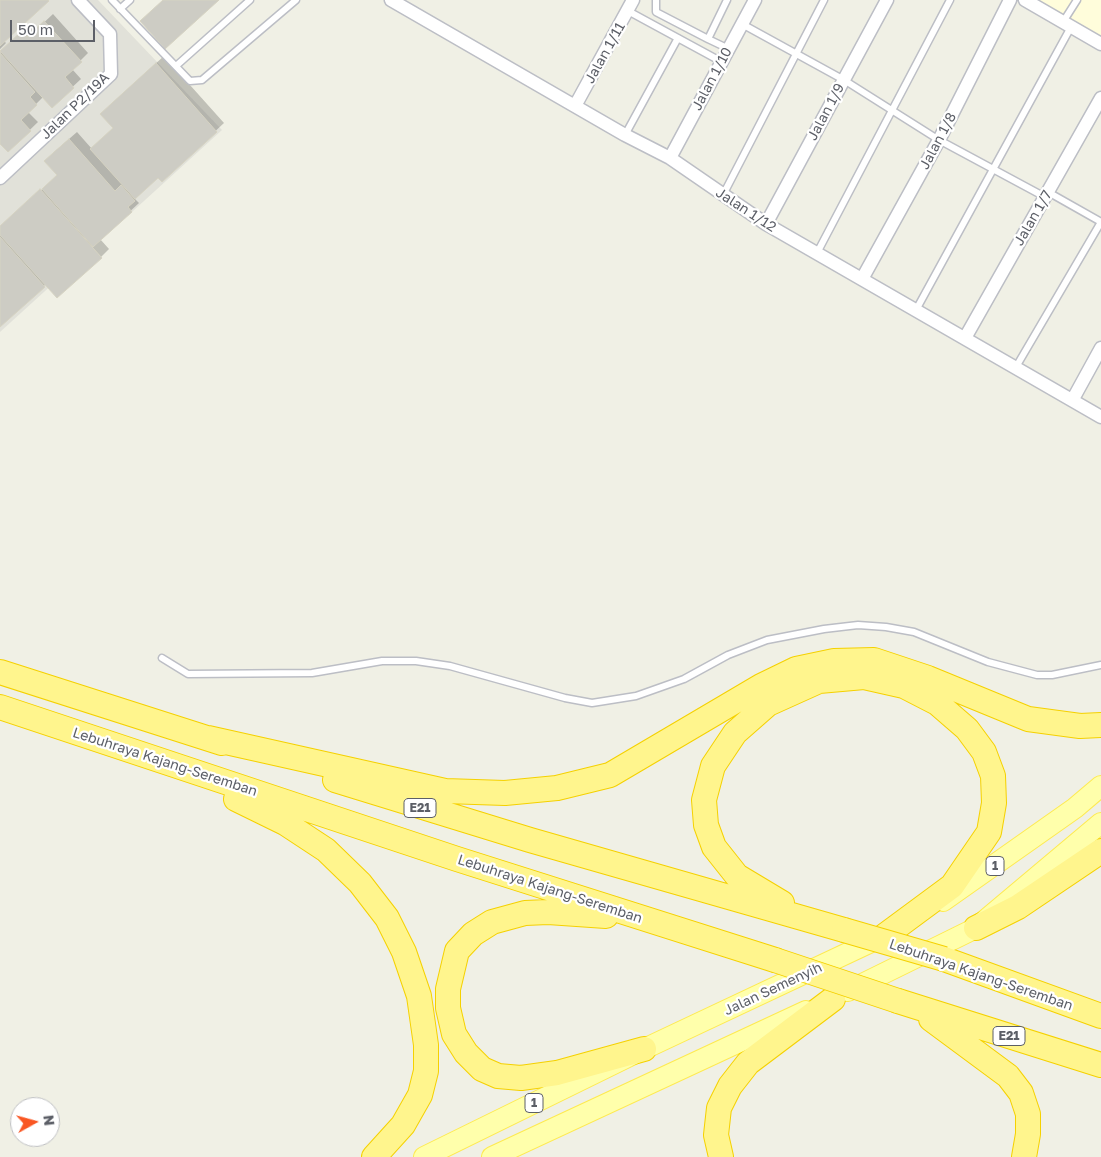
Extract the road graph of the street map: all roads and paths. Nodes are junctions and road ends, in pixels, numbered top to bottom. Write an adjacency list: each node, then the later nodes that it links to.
1 (78, 0): 35 (street, Jalan P2/19A)
2 (112, 0): 17 (lane)
3 (130, 0): 17 (lane)
4 (250, 0): 26 (lane)
5 (296, 0): 26 (lane)
6 (656, 0): 21 (lane)
7 (727, 0): 21 (lane)
8 (755, 0): 18 (street, Jalan 1/10)
9 (824, 0): 24 (lane)
10 (887, 0): 27 (street, Jalan 1/9)
11 (950, 0): 30 (lane)
12 (1010, 0): 32 (street, Jalan 1/8)
13 (1025, 0): 19 (street)
14 (1077, 0): 19 (lane)
15 (391, 1): 29 (street, Jalan 1/12)
16 (631, 5): 20 (lane); 29 (street, Jalan 1/11)
17 (120, 9): 26 (lane)
18 (742, 24): 23 (street, Jalan 1/10); 24 (lane)
19 (1067, 24): 22 (street); 34 (lane)
20 (678, 38): 25 (lane); 31 (lane)
21 (708, 38): 23 (lane)
22 (1101, 44)
23 (729, 49): 25 (street, Jalan 1/10)
24 (796, 53): 27 (lane); 37 (lane)
25 (722, 62): 33 (street, Jalan 1/10)
26 (176, 66)
27 (844, 80): 30 (lane); 39 (street, Jalan 1/9)
28 (1101, 98): 36 (street, Jalan 1/7)
29 (575, 106): 31 (street, Jalan 1/12)
30 (892, 110): 32 (lane); 40 (lane)
31 (625, 136): 33 (street, Jalan 1/12)
32 (939, 140): 34 (lane); 41 (street, Jalan 1/8)
33 (670, 158): 37 (street, Jalan 1/12)
34 (993, 170): 36 (lane); 42 (lane)
35 (0, 178)
36 (1046, 194): 38 (lane); 43 (street, Jalan 1/7)
37 (723, 195): 39 (street, Jalan 1/12)
38 (1101, 222): 45 (lane)
39 (766, 224): 40 (street, Jalan 1/12)
40 (816, 253): 41 (street, Jalan 1/12)
41 (862, 279): 42 (street, Jalan 1/12)
42 (916, 310): 43 (street, Jalan 1/12)
43 (965, 338): 45 (street, Jalan 1/12)
44 (1101, 348): 46 (street)
45 (1016, 368): 46 (street, Jalan 1/12)
46 (1073, 399): 47 (street, Jalan 1/12)
47 (1101, 417)
48 (162, 658): 49 (lane)
49 (1101, 665)
50 (0, 672): 53 (highway, Lebuhraya Kajang-Seremban / E21)
51 (0, 707): 54 (highway, Lebuhraya Kajang-Seremban / E21)
52 (1101, 725): 53 (highway)
53 (208, 738): 59 (highway, Lebuhraya Kajang-Seremban / E21)
54 (145, 756): 58 (highway, Lebuhraya Kajang-Seremban / E21); 69 (highway)
55 (1101, 786): 61 (main road, Jalan Semenyih / 1)
56 (1101, 823): 60 (main road, 1)
57 (1101, 851): 60 (highway)
58 (635, 917): 64 (highway, Lebuhraya Kajang-Seremban / E21, bridge); 67 (highway)
59 (819, 923): 61 (highway); 63 (highway, Lebuhraya Kajang-Seremban / E21, bridge)
60 (976, 928): 62 (main road, 1)
61 (882, 938): 67 (main road, Jalan Semenyih / 1)
62 (833, 999): 71 (main road, 1); 72 (highway)
63 (1053, 999): 65 (highway); 66 (highway, Lebuhraya Kajang-Seremban / E21)
64 (908, 1004): 68 (highway, Lebuhraya Kajang-Seremban / E21); 73 (highway)
65 (1101, 1006)
66 (1101, 1016)
67 (644, 1049): 70 (main road, Jalan Semenyih / 1)
68 (1101, 1065)
69 (374, 1157)
70 (424, 1157)
71 (492, 1157)
72 (720, 1157)
73 (1024, 1157)

